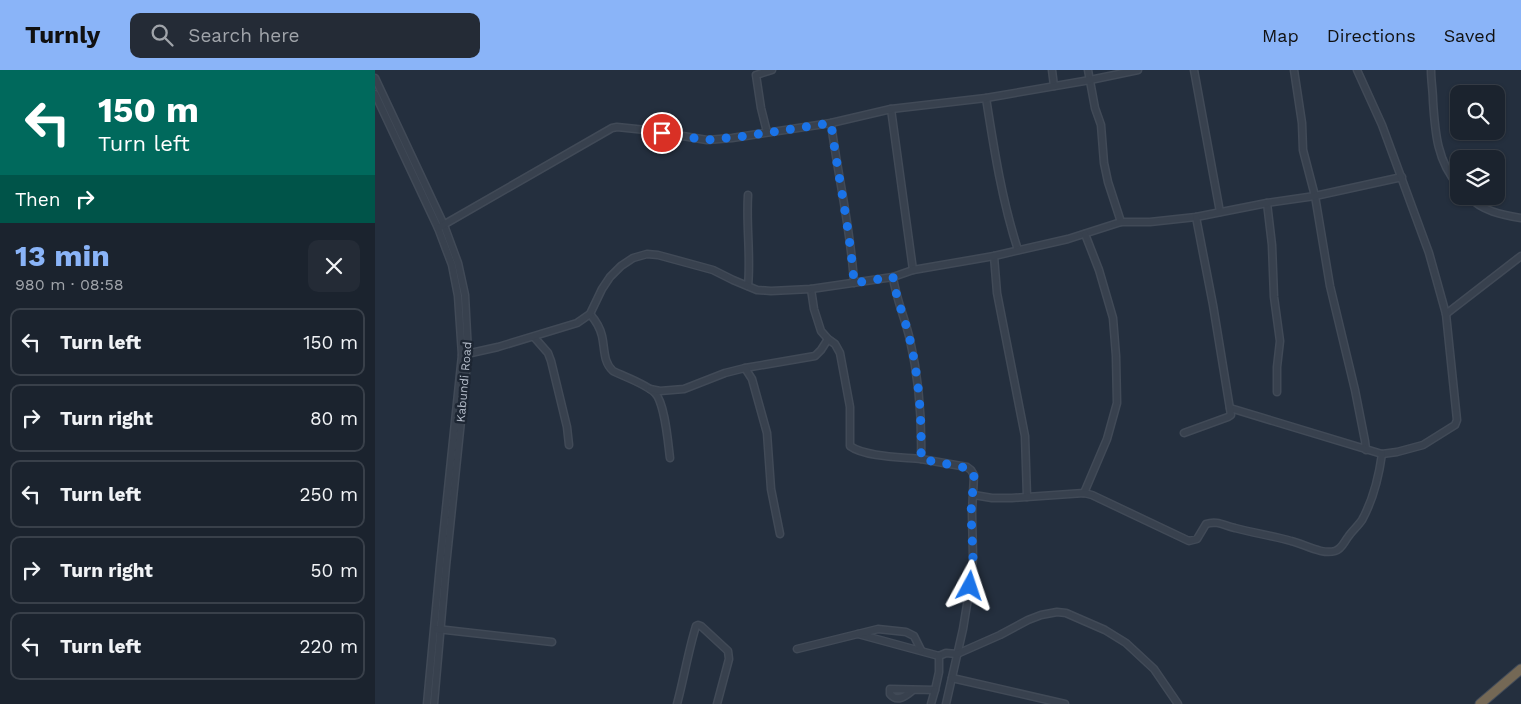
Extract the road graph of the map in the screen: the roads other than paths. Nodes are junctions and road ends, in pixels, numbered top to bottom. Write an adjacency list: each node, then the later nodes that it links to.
1 (772, 70): 9 (street)
2 (1052, 70): 12 (street)
3 (1088, 70): 11 (street)
4 (1138, 70): 11 (street)
5 (1194, 70): 24 (street)
6 (1294, 70): 21 (street)
7 (1357, 70): 19 (street)
8 (1431, 70): 18 (street)
9 (755, 73): 17 (street)
10 (375, 78): 28 (street, Kabundi Road)
11 (1090, 80): 12 (street); 27 (street)
12 (1054, 86): 14 (street)
13 (375, 94): 28 (street, Kabundi Road)
14 (986, 98): 15 (street); 30 (street)
15 (891, 109): 16 (street); 33 (street)
16 (831, 123): 17 (street); 35 (street)
17 (767, 132): 28 (street)
18 (1450, 175)
19 (1402, 177): 21 (street); 39 (street)
20 (748, 195): 36 (street)
21 (1315, 196): 22 (street); 49 (street)
22 (1267, 203): 24 (street); 45 (street)
23 (1478, 205): 26 (street)
24 (1220, 212): 25 (street)
25 (1196, 217): 27 (street); 46 (street)
26 (1521, 218)
27 (1121, 222): 29 (street)
28 (441, 226): 42 (street, Kabundi Road)
29 (1085, 234): 30 (street); 53 (street)
30 (1018, 250): 31 (street)
31 (994, 256): 33 (street); 55 (street)
32 (1521, 256): 39 (street)
33 (913, 270): 34 (street)
34 (893, 277): 35 (street); 52 (street)
35 (854, 283): 37 (street)
36 (748, 286): 37 (street); 38 (street)
37 (811, 289): 41 (street)
38 (591, 314): 40 (street); 44 (street)
39 (1446, 314): 50 (street)
40 (534, 337): 42 (street); 48 (street)
41 (827, 338): 43 (street); 52 (street)
42 (465, 354): 57 (street, Kabundi Road)
43 (745, 368): 44 (street); 56 (street)
44 (650, 389): 51 (street)
45 (1277, 392)
46 (1230, 408): 47 (street); 49 (street)
47 (1185, 433)
48 (569, 445)
49 (1366, 450): 50 (street)
50 (1382, 454): 53 (street)
51 (671, 458)
52 (921, 459): 54 (street)
53 (1084, 494): 55 (street)
54 (974, 495): 55 (street); 62 (street)
55 (1027, 497)
56 (780, 534)
57 (437, 629): 59 (street); 68 (street, Kabundi Road); 69 (street, Kabundi Road)
58 (858, 634): 60 (street); 61 (street); 61 (street)
59 (552, 642)
60 (797, 649)
61 (921, 650): 63 (street)
62 (957, 654): 63 (street); 65 (street); 75 (street)
63 (939, 656): 67 (street)
64 (1521, 669): 76 (highway)
65 (952, 678): 73 (street); 74 (street)
66 (913, 690): 67 (street)
67 (935, 690): 72 (street)
68 (427, 704)
69 (434, 704)
70 (677, 704): 71 (street)
71 (717, 704)
72 (931, 704)
73 (946, 704)
74 (1065, 704)
75 (1178, 704)
76 (1480, 704)

